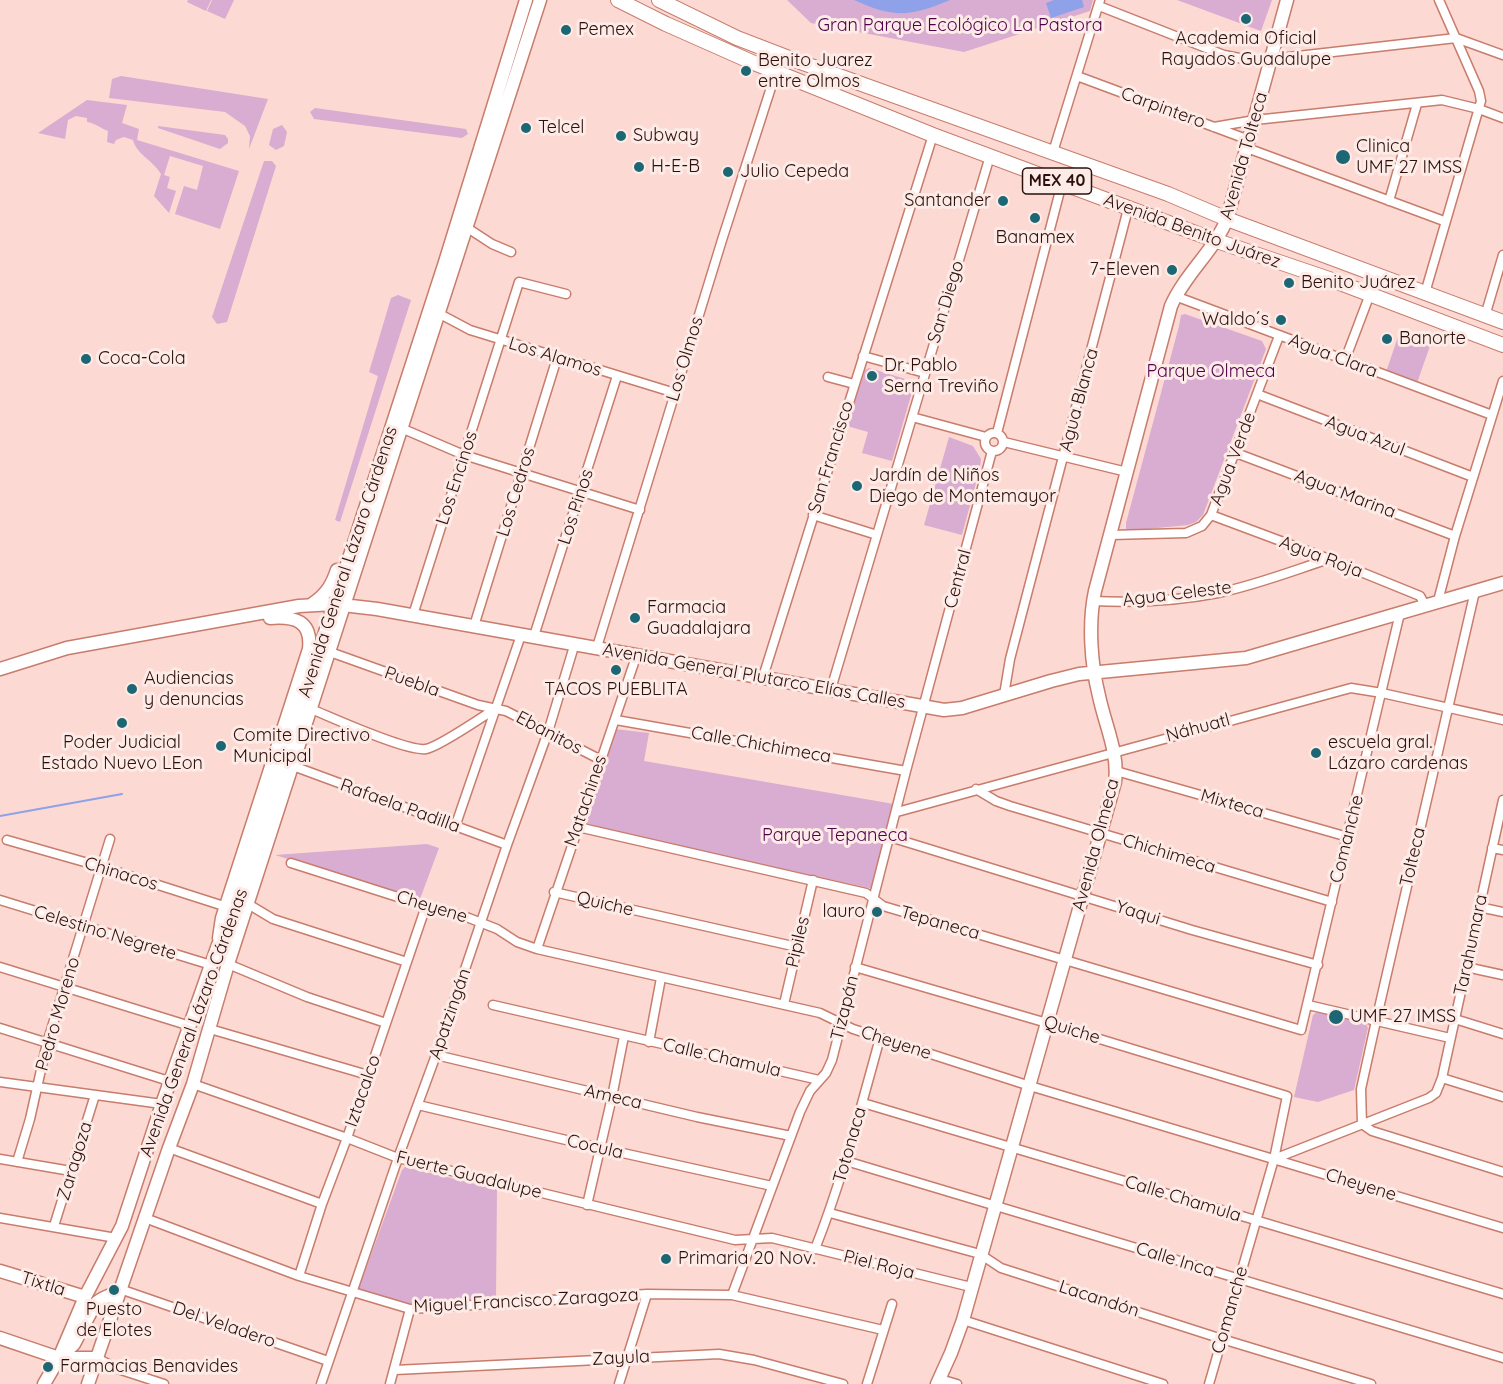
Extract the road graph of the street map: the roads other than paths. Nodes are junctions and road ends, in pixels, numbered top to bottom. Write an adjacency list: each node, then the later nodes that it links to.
1 (526, 0): 23 (street, Avenida General Lázaro Cárdenas)
2 (540, 0): 26 (street, Avenida General Lázaro Cárdenas)
3 (618, 0): 12 (main road, Avenida Benito Juárez / MEX 40)
4 (659, 0): 11 (main road, Avenida Benito Juárez / MEX 40)
5 (1287, 0): 10 (street, Avenida Tolteca)
6 (1439, 0): 8 (street)
7 (1099, 3): 10 (street); 13 (street)
8 (1456, 38): 9 (street); 10 (street); 15 (street)
9 (1503, 55)
10 (1272, 60): 17 (street, Avenida Tolteca)
11 (822, 70): 12 (main road); 21 (main road, Avenida Benito Juárez / MEX 40)
12 (776, 72): 19 (main road, Avenida Benito Juárez / MEX 40); 52 (street, Los Olmos)
13 (1077, 76): 18 (street, Carpintero); 21 (street)
14 (1417, 105): 15 (street); 17 (street); 25 (street)
15 (1479, 109): 16 (street); 29 (street)
16 (1503, 118)
17 (1256, 120): 18 (street); 20 (street, Avenida Tolteca)
18 (1214, 127): 20 (street, Carpintero)
19 (933, 135): 22 (main road, Avenida Benito Juárez / MEX 40); 44 (street, San Francisco)
20 (1248, 144): 25 (street, Carpintero); 28 (street, Avenida Tolteca)
21 (1053, 152): 28 (main road, Avenida Benito Juárez / MEX 40)
22 (990, 156): 24 (main road, Avenida Benito Juárez / MEX 40); 47 (street, San Diego)
23 (474, 170): 26 (street); 68 (street, Avenida General Lázaro Cárdenas)
24 (1062, 183): 27 (main road, Avenida Benito Juárez / MEX 40); 57 (street)
25 (1389, 201): 29 (street, Carpintero)
26 (473, 203): 30 (street, Avenida General Lázaro Cárdenas)
27 (1128, 208): 31 (main road, Avenida Benito Juárez / MEX 40); 63 (street, Agua Blanca)
28 (1227, 219): 31 (street, Avenida Tolteca); 34 (main road, Avenida Benito Juárez / MEX 40)
29 (1444, 221): 34 (street)
30 (466, 227): 32 (street); 38 (street, Avenida General Lázaro Cárdenas)
31 (1217, 241): 36 (main road, Avenida Benito Juárez / MEX 40); 37 (street, Avenida Olmeca)
32 (511, 252)
33 (1503, 255): 39 (street)
34 (1425, 293): 39 (main road, Avenida Benito Juárez / MEX 40)
35 (566, 294): 42 (street, Los Encinos)
36 (1370, 294): 43 (main road, Avenida Benito Juárez / MEX 40); 46 (street)
37 (1175, 296): 41 (street, Agua Clara); 65 (street, Avenida Olmeca)
38 (438, 313): 42 (street, Los Alamos); 56 (street, Avenida General Lázaro Cárdenas)
39 (1485, 316): 40 (main road, Avenida Benito Juárez / MEX 40)
40 (1503, 322)
41 (1280, 336): 46 (street, Agua Clara); 53 (street, Agua Verde)
42 (501, 340): 45 (street, Los Alamos); 62 (street, Los Encinos)
43 (1503, 345)
44 (863, 356): 47 (street); 51 (street, San Francisco)
45 (558, 358): 48 (street, Los Alamos); 64 (street, Los Cedros)
46 (1345, 360): 54 (street, Agua Clara)
47 (925, 373): 55 (street, San Diego)
48 (617, 376): 52 (street, Los Alamos); 67 (street, Los Pinos)
49 (828, 377): 51 (street)
50 (1503, 381): 54 (street)
51 (854, 384): 70 (street, San Francisco)
52 (675, 393): 69 (street, Los Olmos)
53 (1257, 394): 61 (street, Agua Verde); 66 (street, Agua Azul)
54 (1492, 415): 66 (street)
55 (912, 417): 58 (street); 73 (street, San Diego)
56 (401, 428): 62 (street); 81 (street, Avenida General Lázaro Cárdenas)
57 (997, 433): 58 (street); 59 (street)
58 (986, 437): 60 (street)
59 (1004, 442): 60 (street); 63 (street)
60 (992, 451): 100 (street, Central)
61 (1236, 453): 71 (street, Agua Verde); 74 (street, Agua Marina)
62 (464, 455): 64 (street); 84 (street, Los Encinos)
63 (1064, 458): 65 (street); 98 (street, Agua Blanca)
64 (522, 472): 67 (street); 86 (street, Los Cedros)
65 (1127, 472): 72 (street, Avenida Olmeca)
66 (1473, 477): 74 (street)
67 (581, 491): 69 (street); 88 (street, Los Pinos)
68 (370, 495): 80 (street); 81 (street, Avenida General Lázaro Cárdenas)
69 (640, 510): 90 (street, Los Olmos)
70 (813, 515): 73 (street); 95 (street, San Francisco)
71 (1211, 515): 72 (street, Agua Verde); 75 (street, Agua Roja)
72 (1110, 535): 78 (street, Avenida Olmeca)
73 (877, 536): 96 (street, San Diego)
74 (1455, 536): 79 (street)
75 (1329, 559): 78 (street, Agua Celeste); 82 (street, Agua Roja)
76 (1503, 583): 77 (street, Avenida General Plutarco Elías Calles)
77 (1475, 591): 79 (street, Avenida General Plutarco Elías Calles); 102 (street, Tolteca)
78 (1093, 601): 94 (street, Avenida Olmeca)
79 (1438, 601): 82 (street, Avenida General Plutarco Elías Calles)
80 (312, 604): 81 (street, Avenida General Plutarco Elías Calles); 85 (street, Avenida General Plutarco Elías Calles)
81 (340, 604): 84 (street, Avenida General Plutarco Elías Calles); 91 (street, Avenida General Lázaro Cárdenas); 99 (street, Avenida General Lázaro Cárdenas)
82 (1425, 605): 83 (street, Avenida General Plutarco Elías Calles)
83 (1400, 613): 94 (street, Avenida General Plutarco Elías Calles); 97 (street, Comanche)
84 (413, 615): 86 (street, Avenida General Plutarco Elías Calles)
85 (227, 621): 93 (street, Avenida General Plutarco Elías Calles); 103 (street)
86 (474, 626): 87 (street, Avenida General Plutarco Elías Calles)
87 (521, 635): 88 (street, Avenida General Plutarco Elías Calles); 101 (street)
88 (534, 636): 89 (street, Avenida General Plutarco Elías Calles)
89 (575, 643): 90 (street, Avenida General Plutarco Elías Calles); 106 (street, Apatzingán)
90 (597, 647): 92 (street, Avenida General Plutarco Elías Calles)
91 (330, 652): 99 (street, Avenida General Lázaro Cárdenas); 101 (street, Puebla)
92 (637, 654): 95 (street, Avenida General Plutarco Elías Calles); 104 (street, Matachines)
93 (0, 669)
94 (1095, 673): 98 (street, Avenida General Plutarco Elías Calles); 107 (street, Avenida Olmeca)
95 (763, 677): 96 (street, Avenida General Plutarco Elías Calles)
96 (831, 689): 100 (street, Avenida General Plutarco Elías Calles)
97 (1382, 693): 102 (street, Náhuatl); 107 (street, Náhuatl); 121 (street, Comanche)
98 (1004, 695): 100 (street, Avenida General Plutarco Elías Calles)
99 (307, 706): 101 (street); 103 (street); 109 (street, Avenida General Lázaro Cárdenas); 112 (street, Avenida General Lázaro Cárdenas)
100 (924, 707): 110 (street, Tizapán)
101 (496, 709): 106 (street, Ebanitos); 117 (street)
102 (1448, 709): 105 (street, Náhuatl); 161 (street, Tolteca)
103 (288, 714): 113 (street)
104 (616, 720): 108 (street, Matachines); 110 (street, Calle Chichimeca)
105 (1503, 720)
106 (548, 732): 108 (street, Ebanitos); 124 (street, Apatzingán)
107 (1114, 751): 111 (street, Avenida Olmeca); 114 (street, Náhuatl)
108 (601, 760): 118 (street, Matachines)
109 (293, 766): 117 (street, Rafaela Padilla); 135 (street, Avenida General Lázaro Cárdenas)
110 (906, 771): 116 (street, Tizapán)
111 (1116, 771): 119 (street, Avenida Olmeca); 121 (street, Mixteca)
112 (279, 775): 113 (street); 138 (street, Avenida General Lázaro Cárdenas)
113 (266, 783): 138 (street)
114 (976, 789): 116 (street, Náhuatl); 119 (street, Chichimeca)
115 (1503, 800): 125 (street, Tarahumara)
116 (897, 812): 120 (street, Tizapán)
117 (455, 826): 124 (street, Rafaela Padilla)
118 (578, 827): 129 (street, Tepaneca); 130 (street, Matachines)
119 (1100, 833): 131 (street, Avenida Olmeca); 134 (street, Chichimeca)
120 (890, 837): 131 (street, Yaqui); 132 (street, Tizapán)
121 (1348, 837): 134 (street, Comanche)
122 (110, 839): 128 (street, Pedro Moreno)
123 (7, 840): 128 (street, Chinacos)
124 (507, 845): 140 (street, Apatzingán)
125 (1492, 848): 126 (street); 137 (street, Tarahumara)
126 (1503, 850)
127 (291, 863): 136 (street, Cheyene)
128 (102, 867): 138 (street, Chinacos); 141 (street, Pedro Moreno)
129 (813, 880): 132 (street, Tepaneca); 142 (street, Pipiles)
130 (554, 892): 142 (street, Quiche); 143 (street, Matachines)
131 (1083, 896): 144 (street, Avenida Olmeca); 147 (street, Yaqui)
132 (874, 899): 144 (street, Tepaneca); 150 (street, Tizapán)
133 (0, 900): 141 (street, Celestino Negrete)
134 (1332, 902): 147 (street, Comanche)
135 (248, 904): 145 (street); 146 (street, Avenida General Lázaro Cárdenas)
136 (426, 906): 140 (street, Cheyene); 145 (street, Iztacalco)
137 (1479, 907): 139 (street); 151 (street, Tarahumara)
138 (230, 908): 148 (street, Avenida General Lázaro Cárdenas)
139 (1503, 912)
140 (481, 923): 143 (street, Cheyene); 176 (street, Apatzingán)
141 (84, 926): 148 (street, Celestino Negrete); 154 (street, Pedro Moreno)
142 (797, 947): 157 (street, Pipiles)
143 (537, 949): 153 (street, Cheyene)
144 (1066, 959): 163 (street, Avenida Olmeca); 168 (street, Tepaneca)
145 (407, 963): 162 (street, Iztacalco)
146 (228, 964): 156 (street, Avenida General Lázaro Cárdenas); 162 (street)
147 (1318, 965): 159 (street, Comanche)
148 (211, 966): 155 (street, Avenida General Lázaro Cárdenas)
149 (0, 967): 154 (street)
150 (855, 967): 163 (street, Quiche); 164 (street, Tizapán)
151 (1466, 967): 152 (street); 160 (street, Tarahumara)
152 (1503, 975)
153 (661, 978): 157 (street, Cheyene); 173 (street)
154 (66, 987): 165 (street); 174 (street, Pedro Moreno)
155 (202, 990): 156 (street); 165 (street, Avenida General Lázaro Cárdenas)
156 (220, 995): 167 (street, Avenida General Lázaro Cárdenas)
157 (784, 1004): 164 (street, Cheyene)
158 (493, 1005): 170 (street, Calle Chamula)
159 (1308, 1005): 161 (street); 168 (street, Comanche)
160 (1455, 1019): 169 (street); 172 (street, Tarahumara)
161 (1376, 1021): 172 (street); 193 (street, Tolteca)
162 (386, 1023): 178 (street, Iztacalco)
163 (1047, 1023): 184 (street, Avenida Olmeca); 188 (street, Quiche)
164 (842, 1024): 171 (street, Cheyene); 180 (street, Tizapán)
165 (190, 1026): 175 (street, Avenida General Lázaro Cárdenas)
166 (0, 1028): 174 (street)
167 (210, 1029): 177 (street, Avenida General Lázaro Cárdenas); 178 (street)
168 (1301, 1030)
169 (1503, 1034)
170 (624, 1036): 173 (street, Calle Chamula); 187 (street)
171 (880, 1038): 184 (street, Cheyene); 190 (street, Totonaca)
172 (1450, 1038): 179 (street, Tarahumara)
173 (649, 1042): 180 (street, Calle Chamula)
174 (47, 1043): 182 (street); 185 (street, Pedro Moreno)
175 (181, 1052): 177 (street); 182 (street, Avenida General Lázaro Cárdenas)
176 (436, 1055): 187 (street, Ameca); 192 (street, Apatzingán)
177 (202, 1057): 183 (street, Avenida General Lázaro Cárdenas)
178 (368, 1075): 195 (street, Iztacalco)
179 (1442, 1078): 189 (street); 193 (street, Tarahumara)
180 (819, 1080): 194 (street, Tizapán)
181 (0, 1082): 185 (street)
182 (169, 1082): 191 (street, Avenida General Lázaro Cárdenas)
183 (193, 1084): 195 (street, Fuerte Guadalupe); 197 (street, Avenida General Lázaro Cárdenas)
184 (1030, 1086): 196 (street, Avenida Olmeca); 201 (street, Cheyene)
185 (37, 1087): 186 (street); 203 (street, Pedro Moreno)
186 (95, 1095): 191 (street); 204 (street, Zaragoza)
187 (612, 1096): 194 (street, Ameca); 198 (street)
188 (1287, 1096): 201 (street, Comanche)
189 (1503, 1097)
190 (863, 1103): 196 (street, Calle Chamula); 202 (street, Totonaca)
191 (162, 1104): 216 (street, Avenida General Lázaro Cárdenas)
192 (418, 1105): 198 (street, Cocula); 199 (street, Apatzingán)
193 (1362, 1124): 201 (street, Tarahumara); 205 (street)
194 (791, 1136): 206 (street, Tizapán)
195 (347, 1138): 199 (street, Fuerte Guadalupe); 207 (street, Iztacalco)
196 (1011, 1146): 209 (street, Avenida Olmeca); 213 (street, Calle Chamula)
197 (169, 1148): 207 (street); 212 (street, Avenida General Lázaro Cárdenas)
198 (600, 1148): 206 (street, Cocula); 208 (street)
199 (398, 1158): 208 (street, Fuerte Guadalupe); 225 (street, Apatzingán)
200 (0, 1159): 203 (street)
201 (1274, 1159): 213 (street, Comanche); 215 (street, Cheyene)
202 (846, 1161): 209 (street, Calle Inca); 210 (street, Totonaca)
203 (17, 1162): 204 (street)
204 (72, 1171): 214 (street, Zaragoza)
205 (1503, 1172)
206 (772, 1186): 217 (street, Tizapán)
207 (322, 1204): 221 (street, Iztacalco)
208 (587, 1205): 217 (street, Fuerte Guadalupe)
209 (995, 1205): 219 (street, Avenida Olmeca); 222 (street, Calle Inca)
210 (830, 1212): 218 (street, Totonaca); 219 (street, Lacandón)
211 (0, 1218): 214 (street)
212 (145, 1218): 221 (street, Miguel Francisco Zaragoza); 224 (street, Avenida General Lázaro Cárdenas)
213 (1256, 1221): 222 (street, Comanche); 227 (street, Calle Chamula)
214 (54, 1226): 216 (street)
215 (1503, 1228)
216 (116, 1238): 229 (street, Avenida General Lázaro Cárdenas)
217 (752, 1240): 218 (street, Piel Roja); 228 (street, Tizapán)
218 (815, 1250): 223 (street, Piel Roja)
219 (980, 1254): 223 (street, Avenida Olmeca); 235 (street, Lacandón)
220 (0, 1271): 229 (street, Tixtla)
221 (299, 1276): 225 (street, Miguel Francisco Zaragoza)
222 (1239, 1280): 235 (street, Comanche); 239 (street, Calle Inca)
223 (971, 1287): 232 (street, Avenida Olmeca)
224 (120, 1289): 237 (street); 238 (street, Avenida General Lázaro Cárdenas); 240 (street, Del Veladero)
225 (351, 1293): 231 (street, Miguel Francisco Zaragoza); 240 (street, Apatzingán)
226 (647, 1294): 228 (street, Miguel Francisco Zaragoza); 231 (street, Miguel Francisco Zaragoza); 236 (street)
227 (1503, 1294)
228 (732, 1295): 233 (street, Miguel Francisco Zaragoza)
229 (85, 1297): 237 (street, Avenida General Lázaro Cárdenas)
230 (892, 1304): 233 (street)
231 (410, 1309): 241 (street)
232 (963, 1320): 242 (street, Avenida Olmeca); 252 (street)
233 (883, 1330): 250 (street)
234 (0, 1338): 237 (street)
235 (1222, 1339): 253 (street, Comanche); 254 (street, Lacandón)
236 (629, 1357): 241 (street, Zayula); 248 (street); 249 (street, Zayula)
237 (59, 1358): 238 (street); 243 (street, Avenida General Lázaro Cárdenas)
238 (97, 1358): 244 (street, Avenida General Lázaro Cárdenas); 245 (street)
239 (1503, 1358)
240 (328, 1361): 246 (street, Apatzingán)
241 (395, 1370): 247 (street)
242 (938, 1381): 251 (street)
243 (44, 1384)
244 (88, 1384)
245 (164, 1384)
246 (321, 1384)
247 (390, 1384)
248 (619, 1384)
249 (843, 1384)
250 (867, 1384)
251 (957, 1384)
252 (1164, 1384)
253 (1209, 1384)
254 (1371, 1384)

